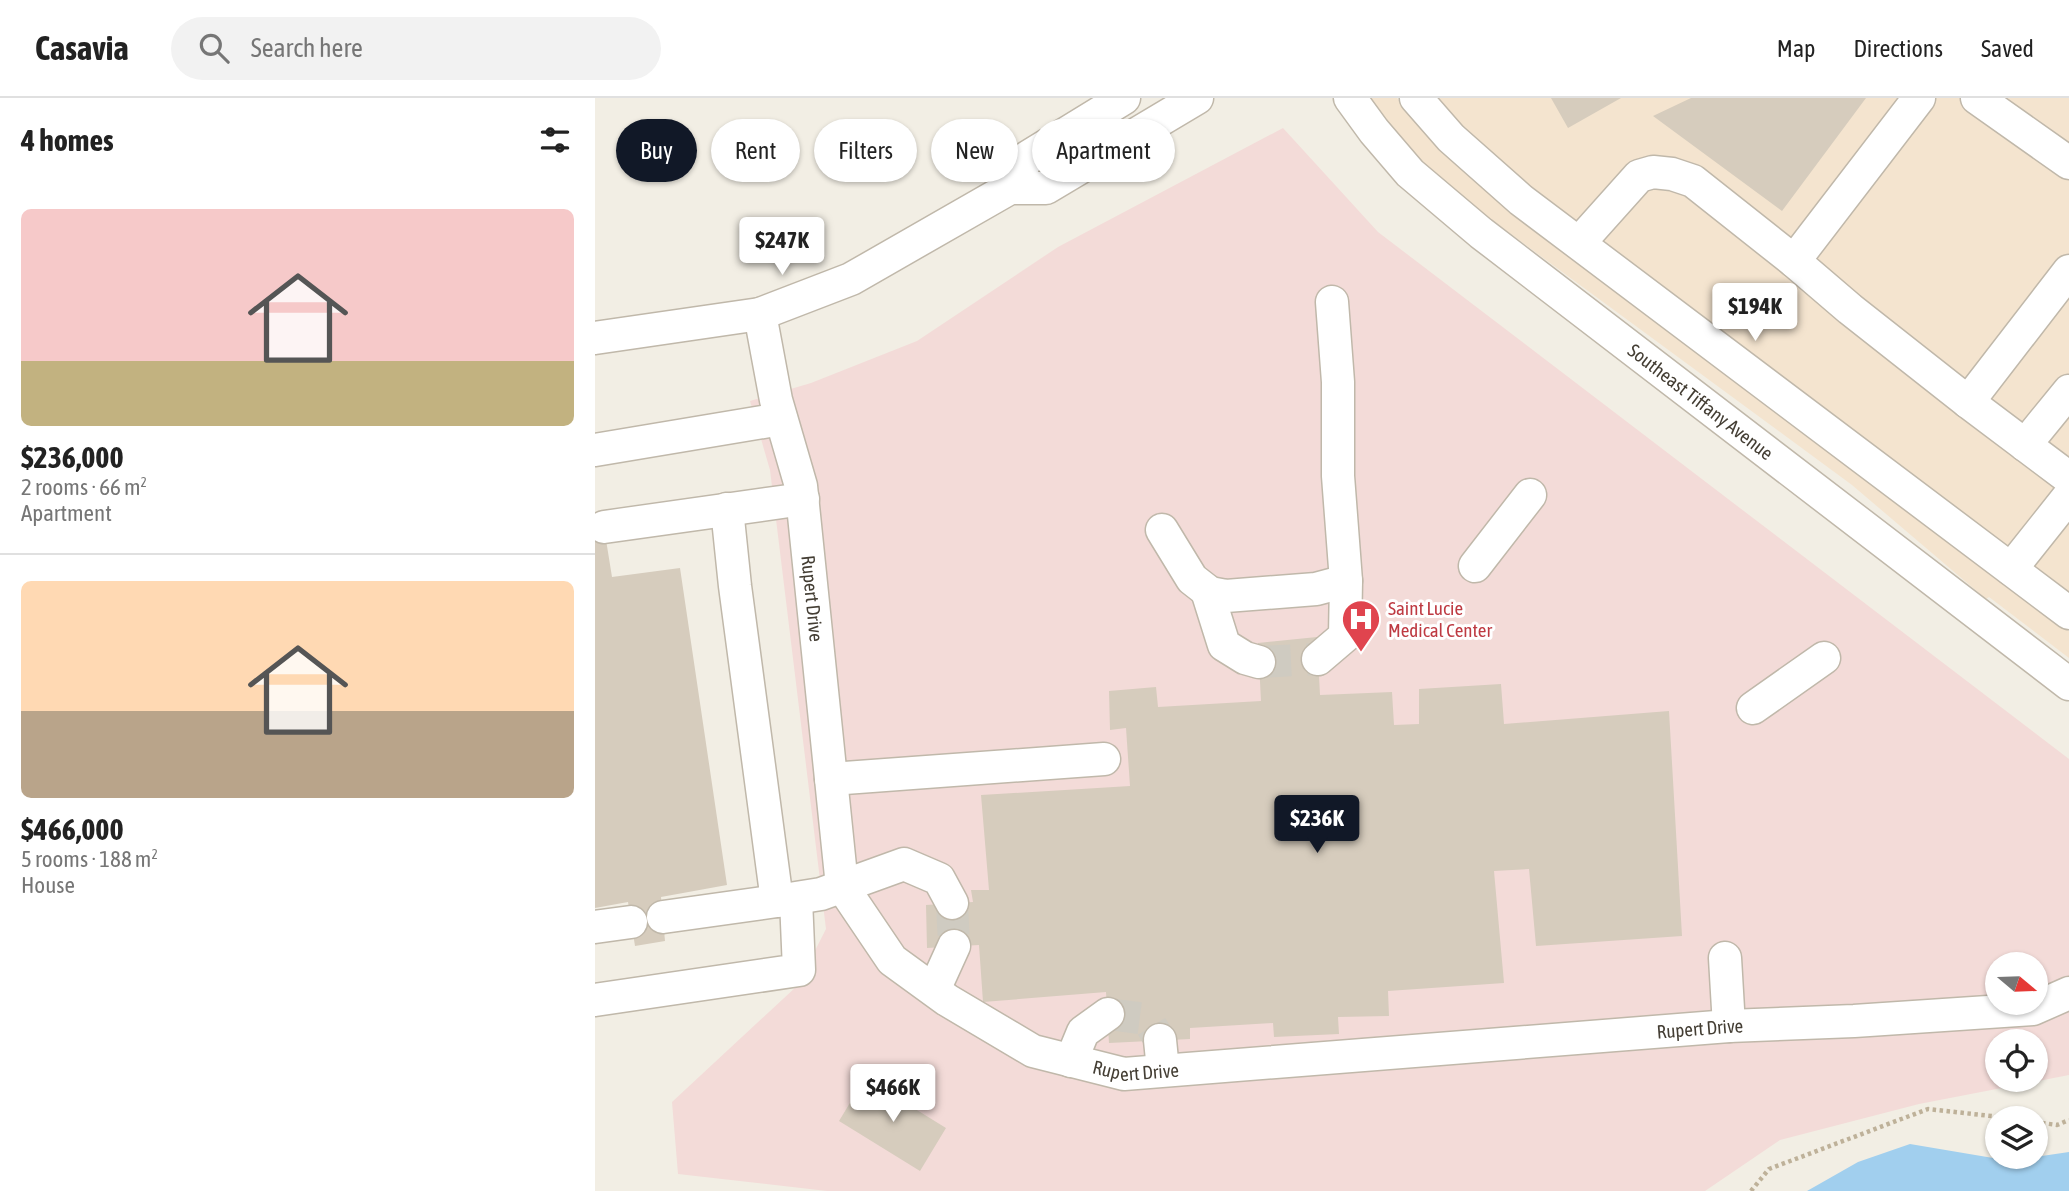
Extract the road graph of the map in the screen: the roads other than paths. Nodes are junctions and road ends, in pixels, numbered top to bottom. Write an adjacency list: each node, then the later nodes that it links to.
1 (1124, 98): 8 (street)
2 (1197, 98): 8 (street)
3 (1350, 98): 35 (street, Southeast Tiffany Avenue)
4 (1416, 98): 9 (street)
5 (1919, 98): 10 (street)
6 (1977, 98): 7 (street)
7 (2069, 163)
8 (1010, 188): 13 (street)
9 (1579, 243): 10 (street); 28 (street)
10 (1794, 261): 16 (street)
11 (2069, 271): 16 (street)
12 (1332, 302): 29 (street)
13 (759, 314): 14 (street); 17 (street, Rupert Drive)
14 (595, 338)
15 (2069, 391): 18 (street)
16 (1968, 402): 18 (street)
17 (781, 419): 19 (street); 23 (street, Rupert Drive)
18 (2025, 445): 20 (street)
19 (595, 450)
20 (2069, 478)
21 (1530, 495): 27 (street)
22 (2069, 496): 28 (street)
23 (803, 499): 24 (street); 38 (street, Rupert Drive)
24 (727, 509): 25 (street); 40 (street)
25 (604, 527)
26 (1162, 530): 30 (street)
27 (1475, 566)
28 (2011, 569): 31 (street)
29 (1346, 581): 30 (street); 33 (street)
30 (1207, 591): 34 (street)
31 (2069, 613)
32 (1824, 658): 36 (street)
33 (1318, 659)
34 (1259, 662)
35 (2069, 684)
36 (1753, 708)
37 (1104, 760): 38 (street)
38 (831, 779): 39 (street, Rupert Drive)
39 (842, 887): 40 (street); 41 (street); 47 (street, Rupert Drive)
40 (787, 900): 42 (street); 49 (street)
41 (952, 904)
42 (663, 918)
43 (631, 922): 44 (street)
44 (595, 927)
45 (954, 946): 47 (street)
46 (1725, 958): 51 (street)
47 (934, 990): 52 (street, Rupert Drive)
48 (2069, 992): 51 (street, Rupert Drive)
49 (595, 1000)
50 (1108, 1014): 52 (street)
51 (1729, 1026): 52 (street, Rupert Drive)
52 (1071, 1061)

